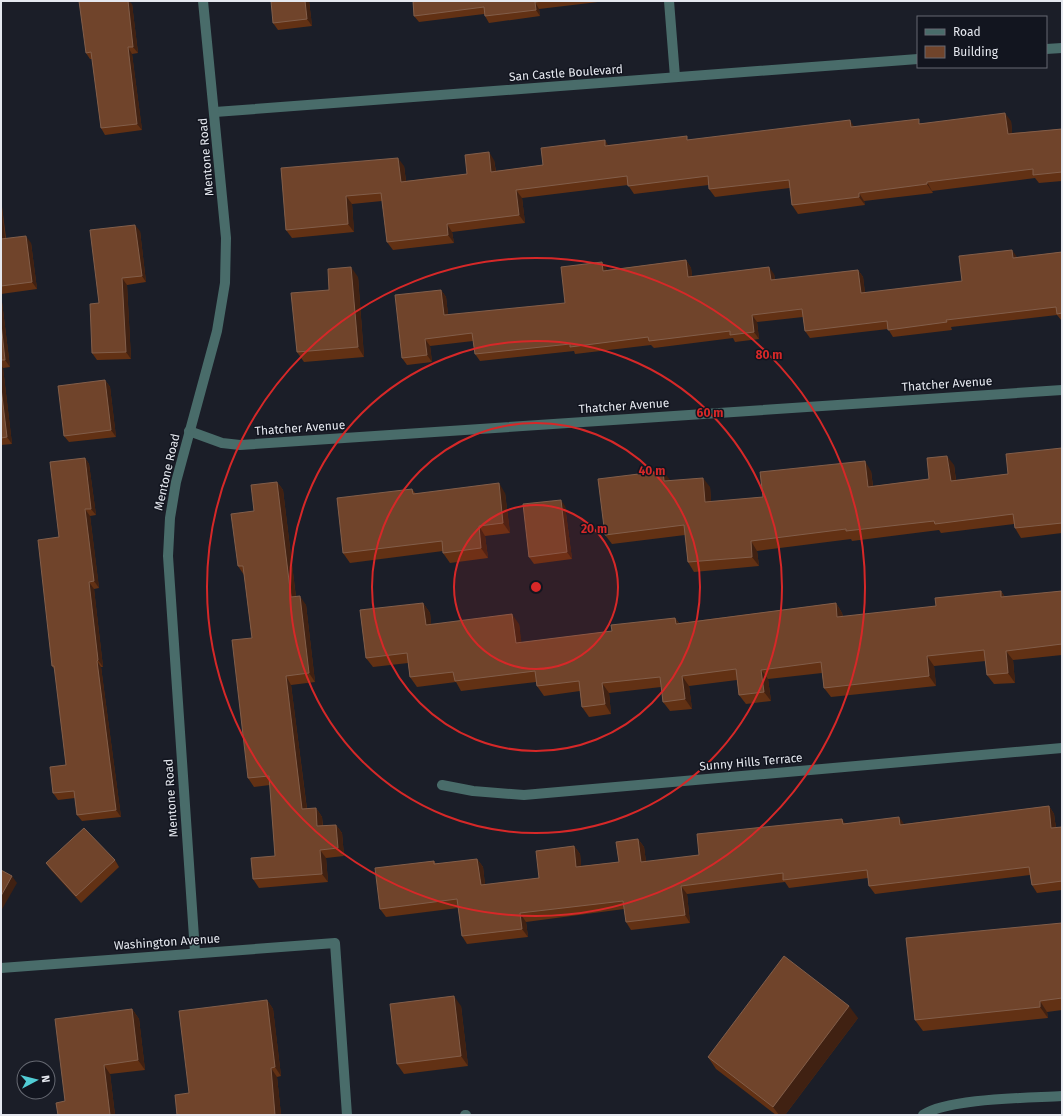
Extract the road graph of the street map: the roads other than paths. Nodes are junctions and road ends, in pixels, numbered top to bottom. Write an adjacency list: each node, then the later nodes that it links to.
1 (203, 1): 7 (street, Mentone Road)
2 (669, 1): 6 (street)
3 (1062, 48): 4 (street)
4 (1047, 49)
5 (917, 59): 6 (street, San Castle Boulevard)
6 (675, 77): 7 (street, San Castle Boulevard)
7 (215, 112): 9 (street, Mentone Road)
8 (1062, 390): 9 (street, Thatcher Avenue)
9 (189, 431): 12 (street, Mentone Road)
10 (1062, 748): 11 (street, Sunny Hills Terrace)
11 (442, 785)
12 (194, 952): 13 (street, Washington Avenue); 15 (street, Washington Avenue)
13 (1, 968)
14 (1062, 1096): 16 (street)
15 (347, 1115)
16 (923, 1115)

